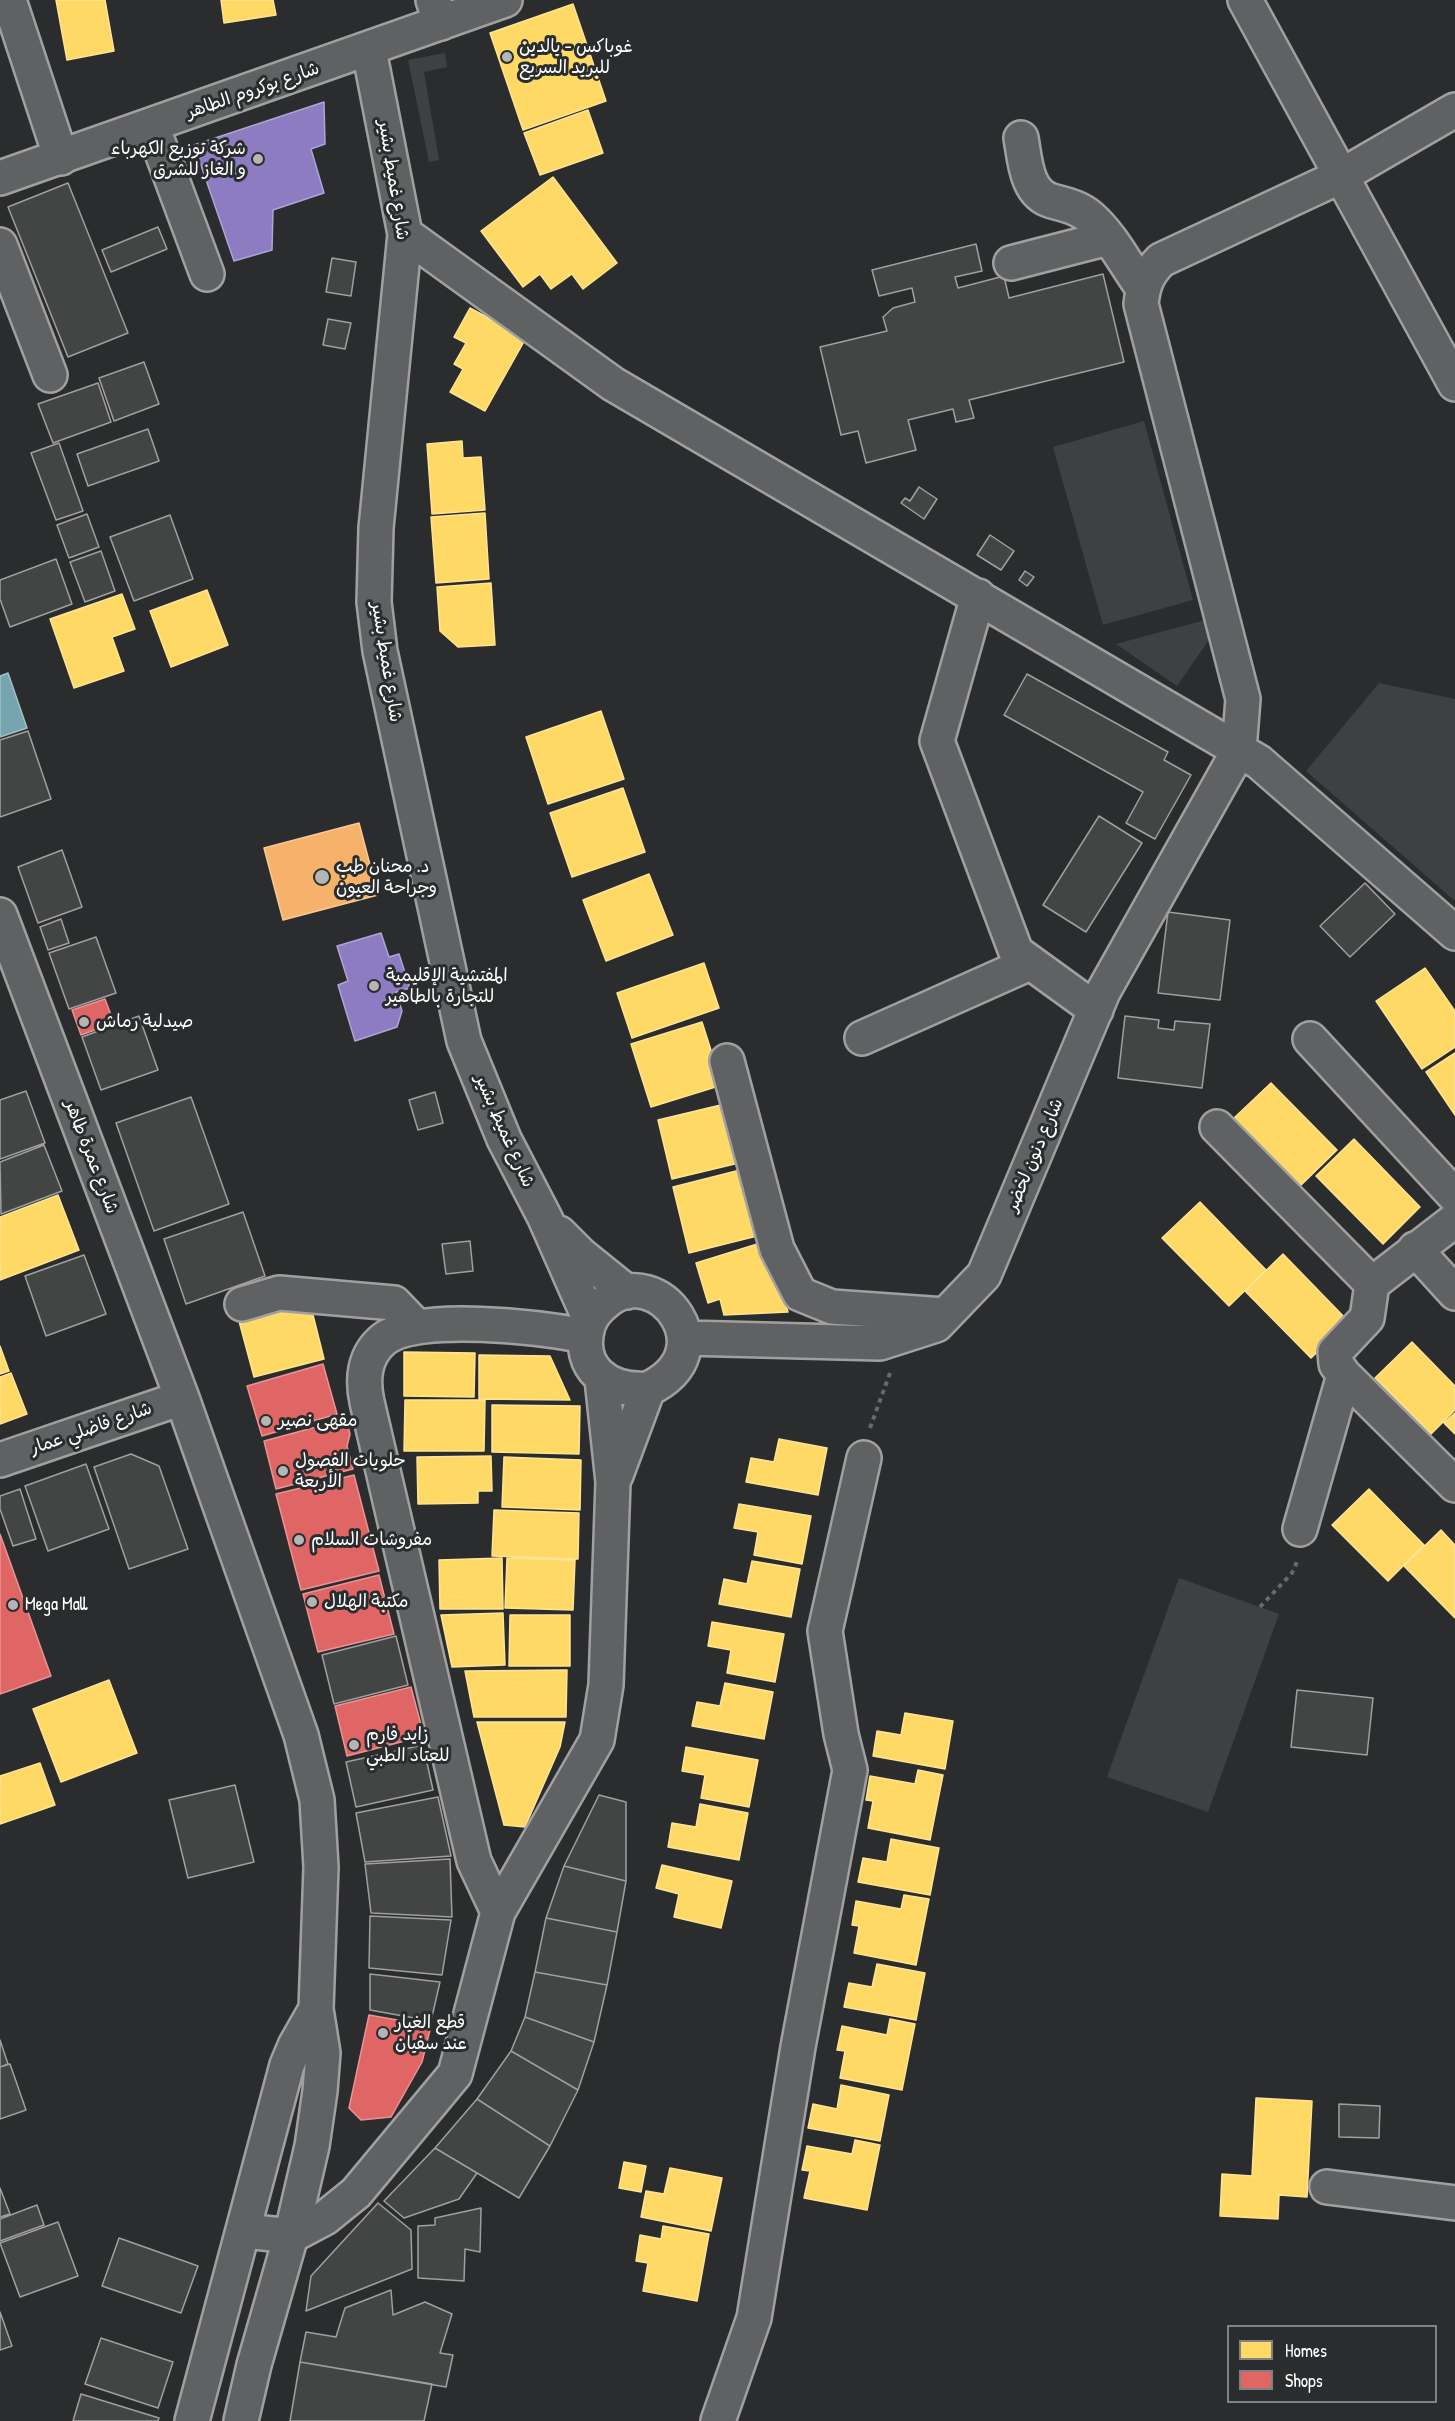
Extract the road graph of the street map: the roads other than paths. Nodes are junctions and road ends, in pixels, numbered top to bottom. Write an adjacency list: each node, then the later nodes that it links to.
1 (9, 0): 9 (street)
2 (505, 0): 4 (street, شارع بوكروم الطاهر)
3 (1245, 0): 10 (street)
4 (437, 11): 5 (street, شارع بوكروم الطاهر)
5 (369, 50): 7 (street, شارع بوكروم الطاهر); 12 (street, شارع غميط بشير)
6 (1455, 110): 10 (street)
7 (152, 126): 9 (street, شارع بوكروم الطاهر); 16 (street)
8 (1021, 138): 13 (street)
9 (61, 158): 11 (street, شارع بوكروم الطاهر)
10 (1341, 176): 17 (street); 19 (street)
11 (0, 178)
12 (405, 234): 20 (street); 31 (street, شارع غميط بشير)
13 (1108, 238): 15 (street); 17 (street)
14 (0, 245): 18 (street)
15 (1011, 263)
16 (207, 274)
17 (1142, 287): 21 (street)
18 (50, 375)
19 (1455, 384)
20 (978, 596): 21 (street); 24 (street)
21 (1239, 750): 23 (street); 25 (street, شارع دنون لخضر)
22 (0, 915): 45 (street, شارع عمرة طاهر)
23 (1455, 933)
24 (1030, 963): 25 (street); 26 (street)
25 (1096, 1010): 38 (street, شارع دنون لخضر)
26 (862, 1038)
27 (1310, 1039): 30 (street)
28 (727, 1061): 38 (street)
29 (1217, 1127): 34 (street)
30 (1455, 1196)
31 (545, 1218): 35 (street); 40 (street)
32 (1455, 1220): 33 (street)
33 (1414, 1249): 34 (street); 36 (street)
34 (1372, 1284): 42 (street)
35 (627, 1292): 40 (street); 41 (street)
36 (1455, 1293)
37 (242, 1304): 39 (street)
38 (945, 1315): 41 (street, شارع دنون لخضر)
39 (417, 1327): 40 (street); 51 (street)
40 (588, 1328): 43 (street)
41 (685, 1338): 44 (street)
42 (1344, 1375): 49 (street); 50 (street)
43 (602, 1379): 44 (street); 48 (street)
44 (648, 1389): 48 (street)
45 (182, 1398): 47 (street, شارع فاضلي عمار); 52 (street, شارع عمرة طاهر)
46 (864, 1458): 59 (street)
47 (0, 1460)
48 (613, 1482): 51 (street)
49 (1455, 1485)
50 (1300, 1529)
51 (498, 1912): 56 (street)
52 (316, 2009): 55 (street); 56 (street, شارع عمرة طاهر)
53 (1327, 2187): 54 (street)
54 (1455, 2203)
55 (244, 2231): 56 (street); 57 (street)
56 (291, 2236): 58 (street, شارع عمرة طاهر)
57 (192, 2421)
58 (241, 2421)
59 (718, 2421)

